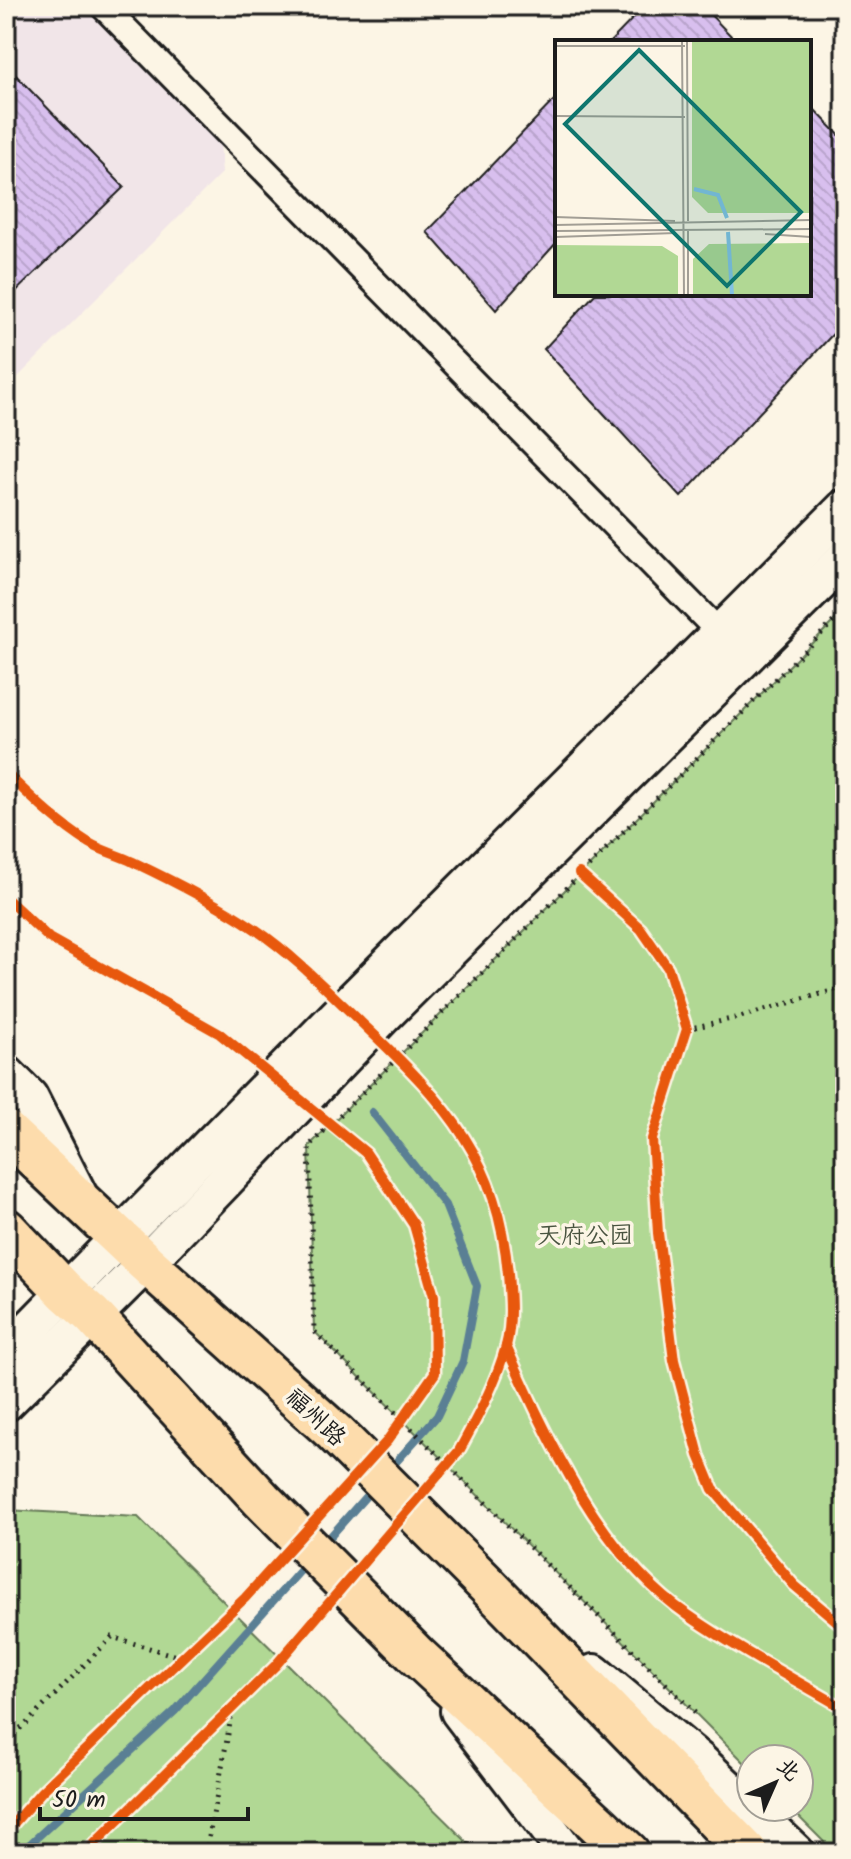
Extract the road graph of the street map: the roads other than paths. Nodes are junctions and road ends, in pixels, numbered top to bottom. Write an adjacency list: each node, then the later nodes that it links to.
1 (103, 6): 4 (street)
2 (845, 508): 4 (street)
3 (845, 558): 4 (street)
4 (732, 646): 6 (street)
5 (6, 1074): 8 (street)
6 (293, 1119): 11 (street); 12 (street)
7 (6, 1131): 8 (main road, 福州路)
8 (82, 1202): 11 (main road, 福州路)
9 (6, 1229): 12 (main road)
10 (6, 1257): 12 (street)
11 (146, 1263): 12 (street); 15 (main road, 福州路)
12 (79, 1304): 13 (street); 14 (street); 16 (main road)
13 (6, 1353)
14 (6, 1402)
15 (487, 1585): 19 (main road, 福州路); 20 (street)
16 (417, 1656): 17 (street); 18 (main road)
17 (567, 1853)
18 (629, 1853)
19 (748, 1853)
20 (796, 1853)

